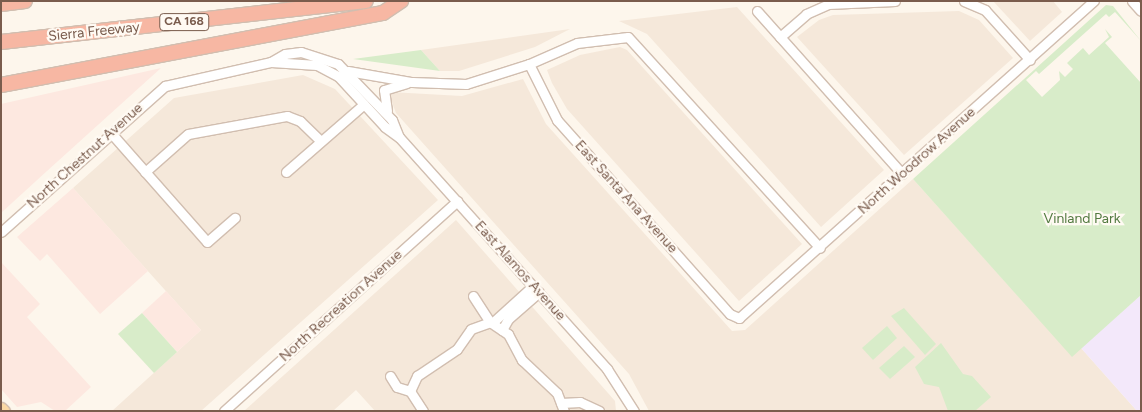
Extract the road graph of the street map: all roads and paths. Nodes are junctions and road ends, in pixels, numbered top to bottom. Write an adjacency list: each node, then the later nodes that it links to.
1 (25, 1): 8 (highway)
2 (366, 1): 12 (highway, Sierra Freeway / CA 168)
3 (401, 1): 18 (highway)
4 (895, 1): 11 (street)
5 (964, 1): 13 (street)
6 (1094, 1): 13 (street, North Woodrow Avenue)
7 (1132, 1): 10 (street)
8 (1, 4)
9 (757, 11): 11 (street)
10 (1141, 11)
11 (780, 37): 26 (street)
12 (1, 42)
13 (1030, 60): 26 (street, North Woodrow Avenue)
14 (272, 62): 16 (street); 19 (street); 21 (street, North Chestnut Avenue)
15 (529, 64): 17 (street); 30 (street); 33 (street, East Santa Ana Avenue)
16 (348, 71): 17 (street); 20 (street)
17 (412, 82): 20 (street)
18 (1, 85)
19 (364, 104): 22 (street); 23 (street)
20 (392, 120): 22 (street)
21 (111, 133): 24 (street); 29 (street, North Chestnut Avenue)
22 (399, 137): 27 (street, East Alamos Avenue)
23 (321, 141): 24 (street); 25 (street)
24 (145, 172): 28 (street)
25 (286, 172)
26 (902, 174): 30 (street, North Woodrow Avenue)
27 (457, 202): 31 (street, East Alamos Avenue); 40 (street, North Recreation Avenue)
28 (234, 218)
29 (1, 232)
30 (820, 248): 33 (street, North Woodrow Avenue)
31 (536, 289): 34 (street); 35 (street); 42 (street, East Alamos Avenue)
32 (473, 296): 34 (street)
33 (739, 318)
34 (491, 322): 35 (street); 37 (street)
35 (502, 330): 38 (street)
36 (390, 376): 37 (street)
37 (410, 391): 41 (street)
38 (563, 407): 39 (street)
39 (599, 410)
40 (224, 411)
41 (423, 411)
42 (634, 411)

